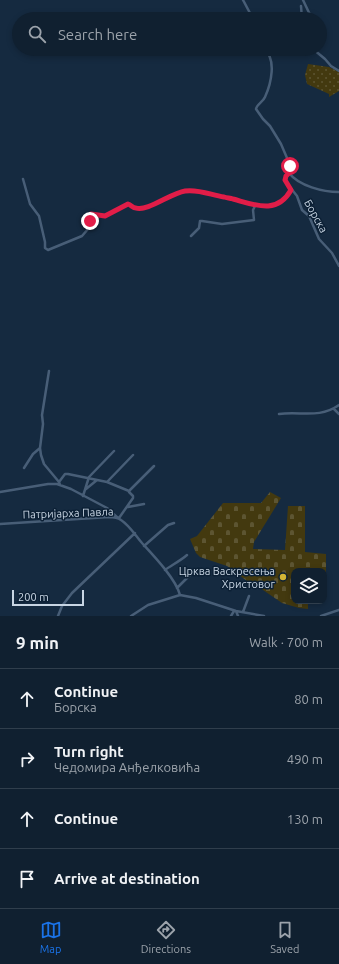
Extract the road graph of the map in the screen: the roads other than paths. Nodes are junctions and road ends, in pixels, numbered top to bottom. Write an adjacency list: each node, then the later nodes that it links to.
1 (243, 0): 4 (street)
2 (303, 0): 6 (street)
3 (301, 6): 5 (street)
4 (249, 12)
5 (301, 12)
6 (309, 12)
7 (268, 56): 10 (street)
8 (321, 56): 9 (street)
9 (339, 71)
10 (289, 173): 12 (street, Борска); 13 (street)
11 (23, 180): 14 (street)
12 (291, 190): 14 (street); 16 (street, Борска)
13 (339, 192)
14 (255, 206): 15 (street)
15 (191, 236)
16 (339, 266)
17 (49, 372): 22 (street)
18 (339, 405): 19 (street)
19 (334, 409): 20 (street); 21 (street)
20 (279, 414)
21 (339, 414)
22 (39, 449): 26 (street); 27 (street)
23 (114, 451): 28 (street)
24 (133, 455): 30 (street)
25 (154, 466): 34 (street)
26 (24, 468)
27 (55, 477): 31 (street); 32 (street)
28 (89, 477): 29 (street); 31 (street); 33 (street)
29 (97, 480): 30 (street); 33 (street)
30 (107, 482): 34 (street)
31 (60, 483): 32 (street); 36 (street)
32 (54, 484): 35 (street)
33 (85, 490): 36 (street)
34 (129, 491): 38 (street)
35 (0, 492)
36 (83, 496): 39 (street)
37 (144, 504): 38 (street)
38 (128, 507): 39 (street)
39 (118, 518): 41 (street, Патријарха Павла); 42 (street, Патријарха Павла)
40 (174, 523): 43 (street)
41 (0, 524)
42 (134, 532): 43 (street, Патријарха Павла); 53 (street)
43 (144, 546): 45 (street, Патријарха Павла)
44 (187, 554): 45 (street)
45 (165, 570): 47 (street, Патријарха Павла)
46 (193, 572): 47 (street)
47 (177, 588): 48 (street, Патријарха Павла)
48 (180, 595): 51 (street); 54 (street)
49 (249, 596): 52 (street)
50 (339, 610): 58 (street)
51 (235, 611): 52 (street); 55 (street); 56 (street)
52 (243, 612): 57 (street)
53 (58, 616)
54 (131, 616)
55 (231, 616)
56 (238, 616)
57 (264, 616)
58 (321, 616)

